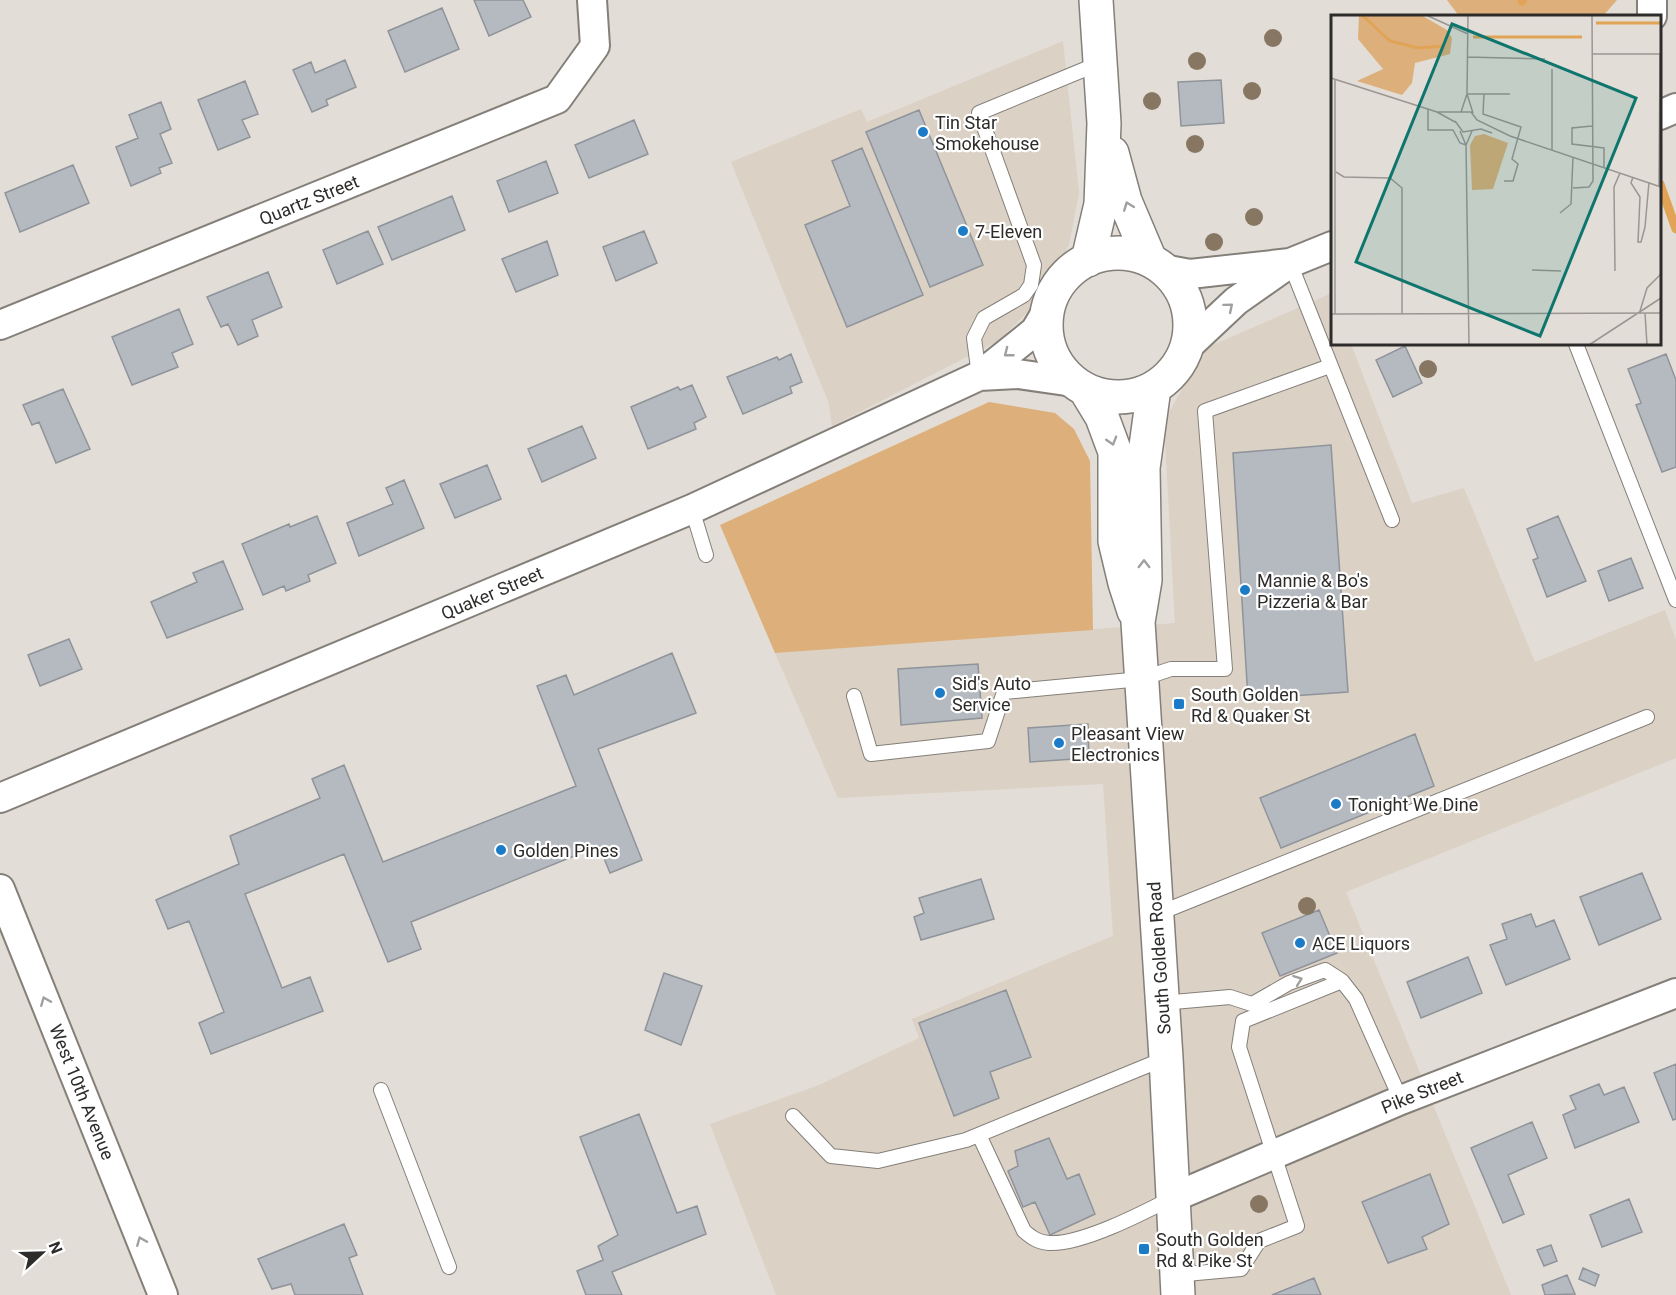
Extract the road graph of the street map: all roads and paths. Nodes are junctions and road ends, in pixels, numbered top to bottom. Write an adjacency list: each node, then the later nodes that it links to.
1 (592, 0): 12 (street, Quartz Street)
2 (1096, 0): 3 (main road)
3 (1101, 63): 6 (main road); 16 (lane)
4 (1676, 108): 5 (street)
5 (1661, 114)
6 (1104, 123): 8 (main road); 10 (main road, one-way to 6)
7 (1331, 246): 9 (street)
8 (1088, 260): 10 (main road); 11 (main road)
9 (1290, 263): 10 (street); 14 (street, one-way to 9); 15 (lane)
10 (1157, 265): 14 (main road)
11 (1047, 311): 16 (street, Quaker Street, one-way to 16); 17 (main road)
12 (0, 325)
13 (1576, 345): 22 (lane)
14 (1187, 347): 18 (main road)
15 (1330, 366): 20 (lane); 24 (lane)
16 (979, 376): 17 (street, Quaker Street); 19 (street, Quaker Street)
17 (1079, 386): 18 (main road); 23 (main road, South Golden Road, one-way to 23)
18 (1154, 388): 23 (main road, South Golden Road, one-way to 18)
19 (692, 509): 21 (lane); 27 (street, Quaker Street)
20 (1392, 520)
21 (706, 555)
22 (1676, 600)
23 (1138, 622): 24 (main road, South Golden Road)
24 (1141, 679): 25 (lane); 29 (main road, South Golden Road)
25 (854, 696)
26 (1647, 717): 29 (lane)
27 (0, 798)
28 (0, 889): 44 (street, West 10th Avenue, one-way to 28)
29 (1156, 914): 32 (main road, South Golden Road)
30 (1342, 981): 33 (lane, one-way to 30); 34 (lane); 37 (lane)
31 (1676, 993): 37 (street, Pike Street)
32 (1162, 1003): 33 (lane); 35 (main road, South Golden Road)
33 (1254, 1003): 34 (lane)
34 (1270, 1010): 40 (lane)
35 (1166, 1058): 39 (lane); 41 (main road, South Golden Road)
36 (381, 1090): 42 (lane)
37 (1401, 1100): 40 (street, Pike Street)
38 (793, 1116): 39 (lane)
39 (979, 1135): 41 (lane)
40 (1272, 1154): 41 (street, Pike Street); 43 (lane)
41 (1172, 1198): 43 (main road, South Golden Road)
42 (449, 1267)
43 (1177, 1285)
44 (163, 1295)

